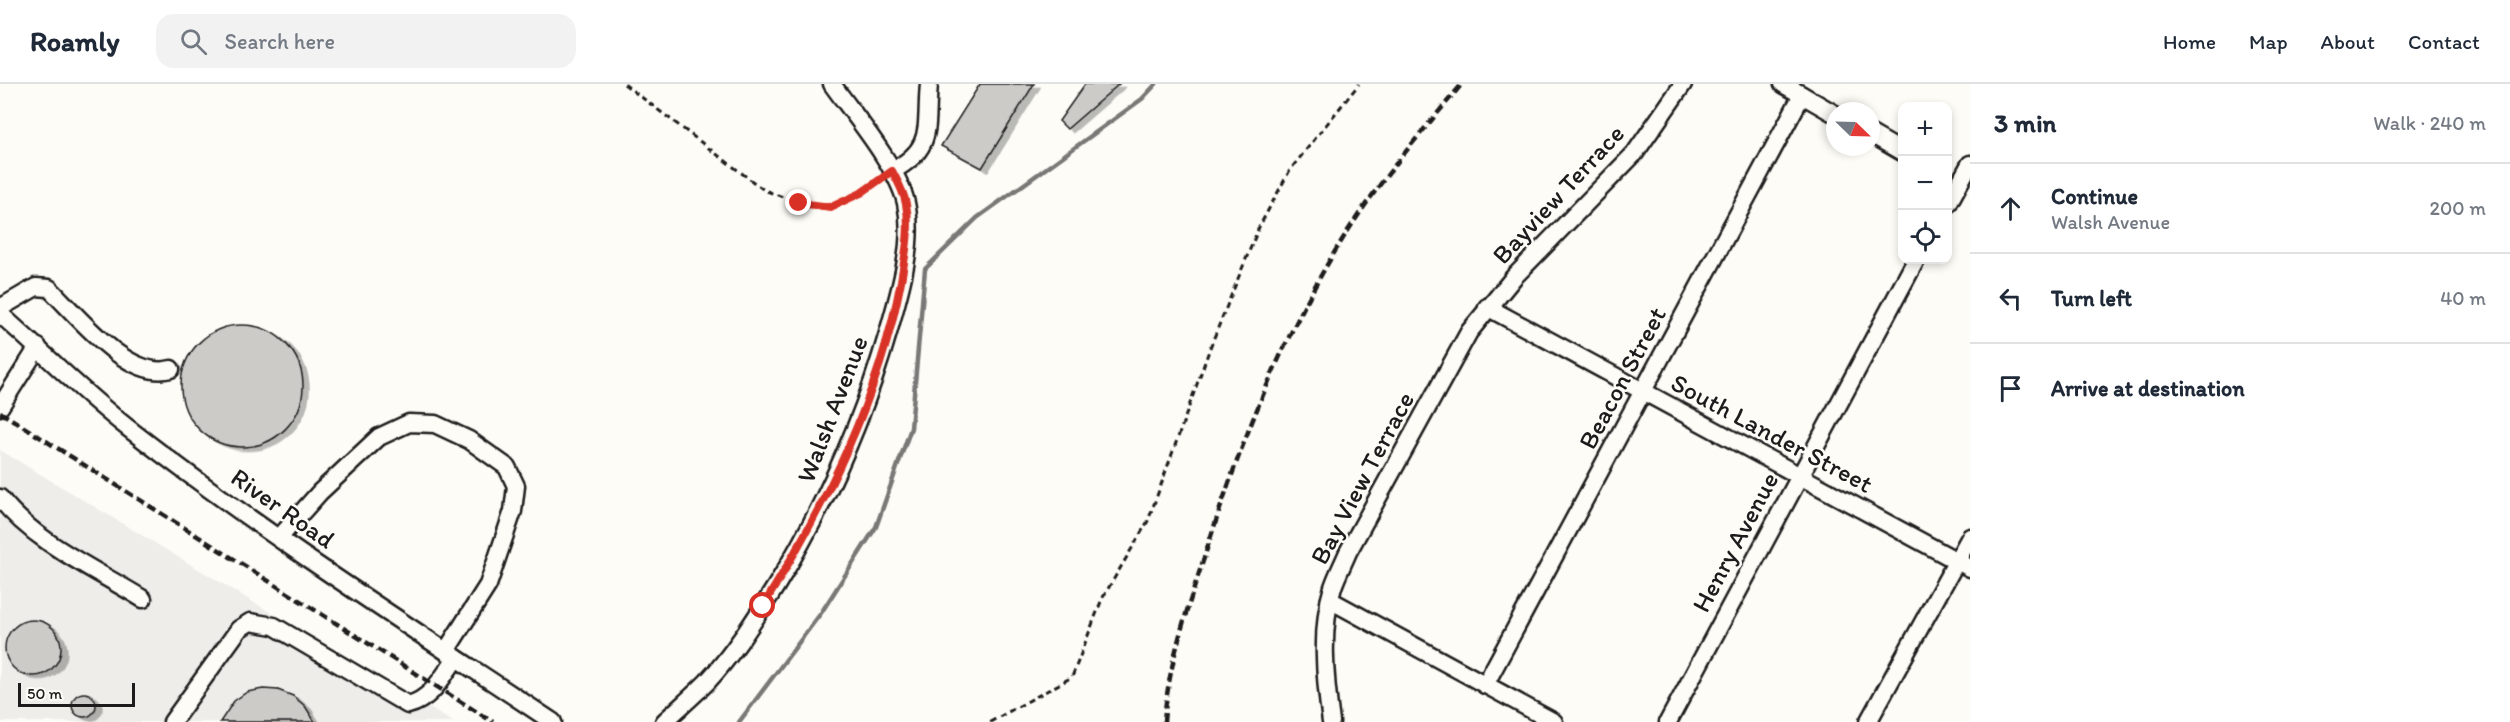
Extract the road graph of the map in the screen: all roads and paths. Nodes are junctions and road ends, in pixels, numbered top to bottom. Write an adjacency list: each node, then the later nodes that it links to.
1 (624, 84): 12 (path)
2 (832, 84): 12 (street, Walsh Avenue)
3 (928, 84): 12 (street)
4 (1359, 84): 34 (path)
5 (1683, 84): 15 (street, Bayview Terrace)
6 (1783, 84): 7 (street)
7 (1802, 95): 8 (street); 20 (street, Beacon Street)
8 (1826, 109)
9 (1880, 139): 10 (street)
10 (1898, 150)
11 (1970, 164): 13 (street)
12 (892, 171): 33 (street, Walsh Avenue)
13 (1959, 184)
14 (1914, 264): 22 (street, Henry Avenue)
15 (1487, 307): 20 (street, South Lander Street); 28 (street, Bay View Terrace)
16 (0, 308): 19 (street)
17 (0, 314): 18 (street, River Road)
18 (38, 347): 21 (street); 25 (street, River Road)
19 (171, 369)
20 (1644, 393): 22 (street, South Lander Street); 30 (street, Beacon Street)
21 (0, 407)
22 (1799, 477): 26 (street, South Lander Street); 37 (street, Henry Avenue)
23 (0, 498): 27 (street)
24 (1970, 537): 26 (street)
25 (279, 538): 29 (street, River Road); 29 (street)
26 (1964, 564): 38 (street)
27 (143, 599)
28 (1330, 600): 30 (street); 35 (street, Bay View Terrace)
29 (451, 654): 31 (street); 32 (street, River Road)
30 (1485, 685): 36 (street)
31 (172, 722)
32 (553, 722)
33 (664, 722)
34 (990, 722)
35 (1330, 722)
36 (1554, 722)
37 (1668, 722)
38 (1868, 722)

